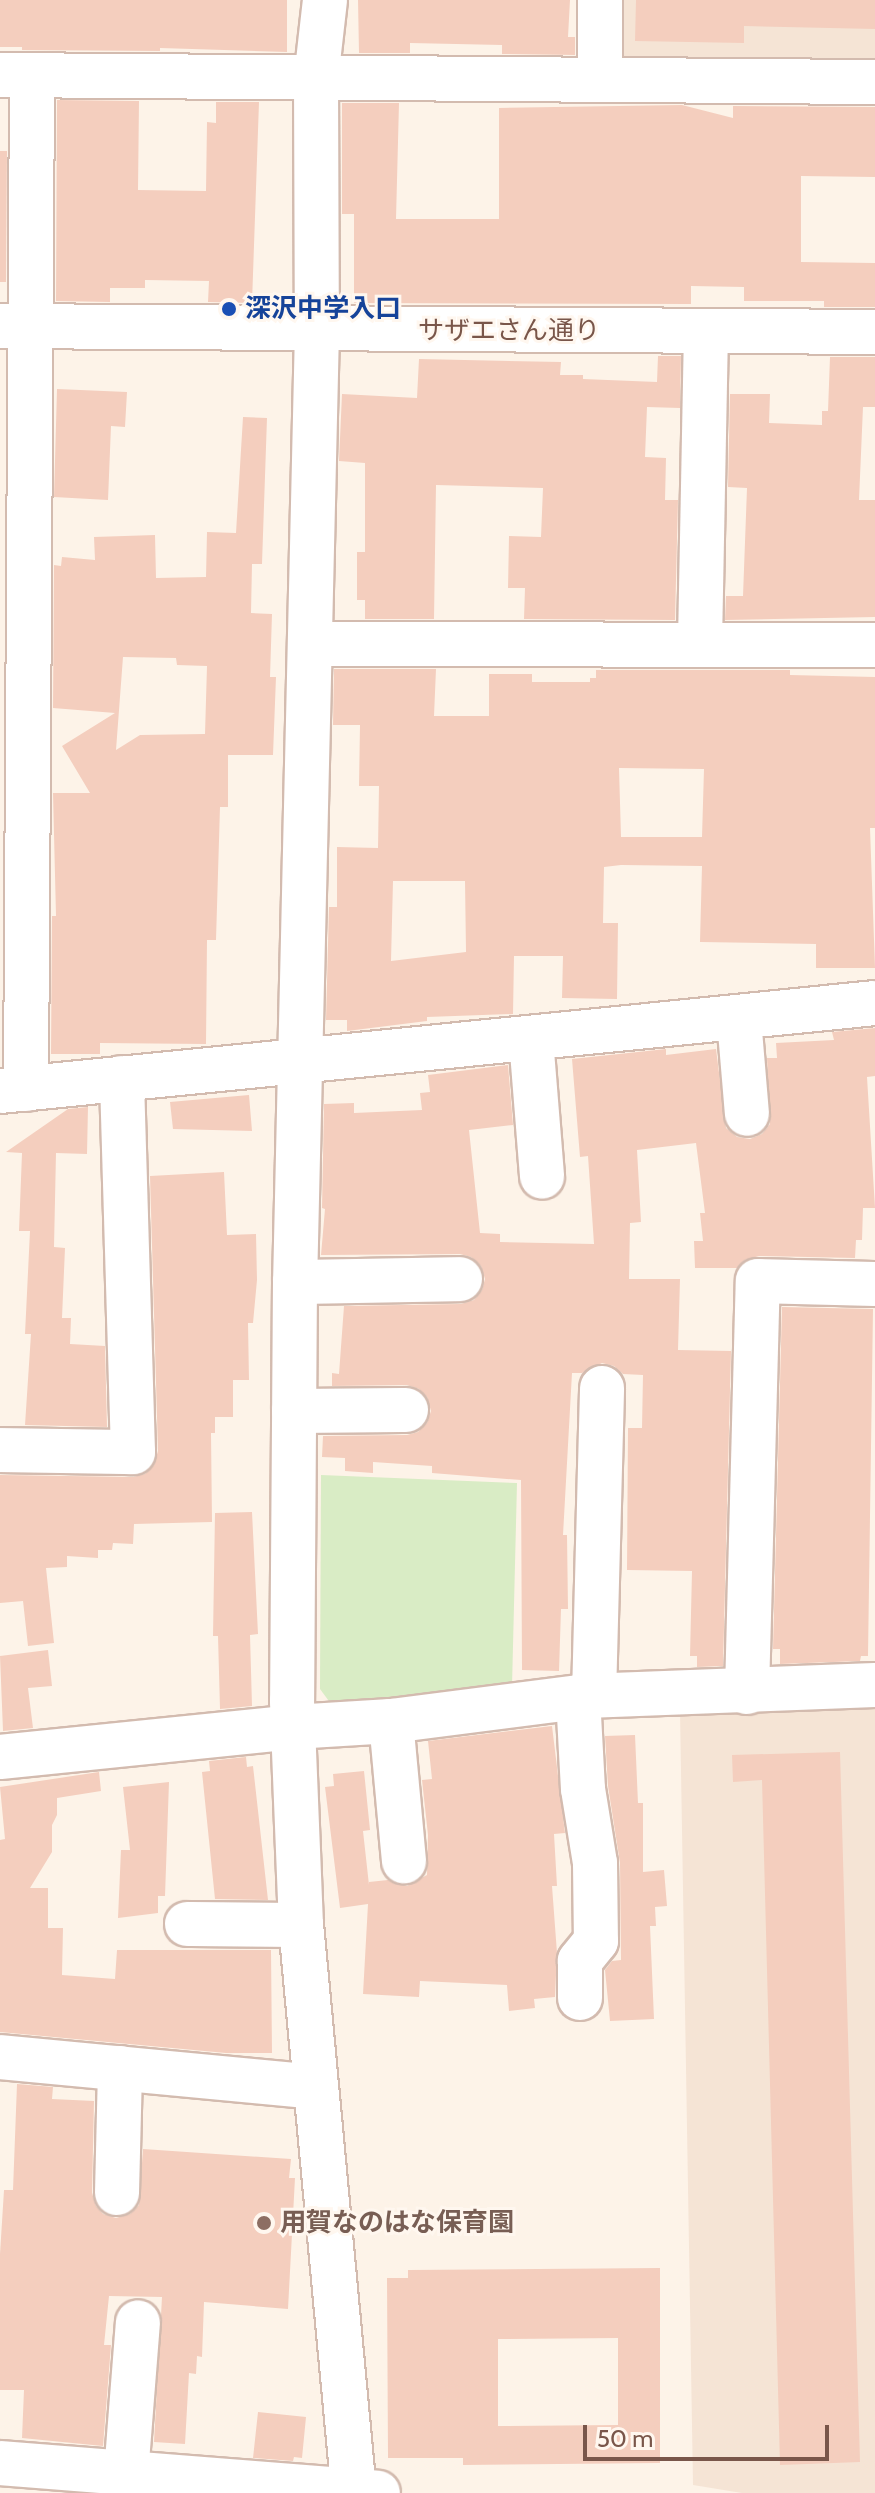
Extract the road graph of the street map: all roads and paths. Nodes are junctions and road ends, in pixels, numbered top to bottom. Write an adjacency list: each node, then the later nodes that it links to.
1 (325, 0): 4 (street)
2 (600, 0): 5 (street)
3 (16, 76): 4 (street); 7 (street)
4 (316, 79): 5 (street); 8 (street)
5 (600, 80): 6 (street)
6 (875, 82)
7 (16, 327): 8 (street, サザエさん通り); 19 (street)
8 (317, 330): 9 (street, サザエさん通り); 12 (street)
9 (706, 332): 10 (street, サザエさん通り); 11 (street)
10 (875, 332)
11 (700, 643): 12 (street); 13 (street)
12 (311, 644): 17 (street)
13 (875, 645)
14 (875, 1003): 15 (street)
15 (739, 1019): 16 (street); 20 (street)
16 (531, 1039): 17 (street); 21 (street)
17 (300, 1063): 18 (street); 23 (street)
18 (122, 1078): 19 (street); 28 (street)
19 (13, 1090)
20 (747, 1114)
21 (542, 1177)
22 (460, 1279): 23 (street)
23 (295, 1282): 27 (street)
24 (875, 1284): 30 (street)
25 (602, 1388): 31 (street)
26 (406, 1410): 27 (street)
27 (294, 1411): 33 (street)
28 (0, 1450)
29 (875, 1685): 30 (street)
30 (747, 1692): 31 (street)
31 (586, 1697): 32 (street); 38 (street)
32 (391, 1721): 33 (street); 35 (street)
33 (293, 1727): 34 (street); 37 (street)
34 (0, 1757)
35 (404, 1861)
36 (187, 1924): 37 (street)
37 (301, 1925): 41 (street)
38 (580, 1998)
39 (0, 2057): 40 (street)
40 (120, 2068): 41 (street); 42 (street)
41 (315, 2087): 46 (street)
42 (117, 2193)
43 (138, 2322): 45 (street)
44 (0, 2463): 45 (street)
45 (126, 2474): 46 (street)
46 (362, 2492)

